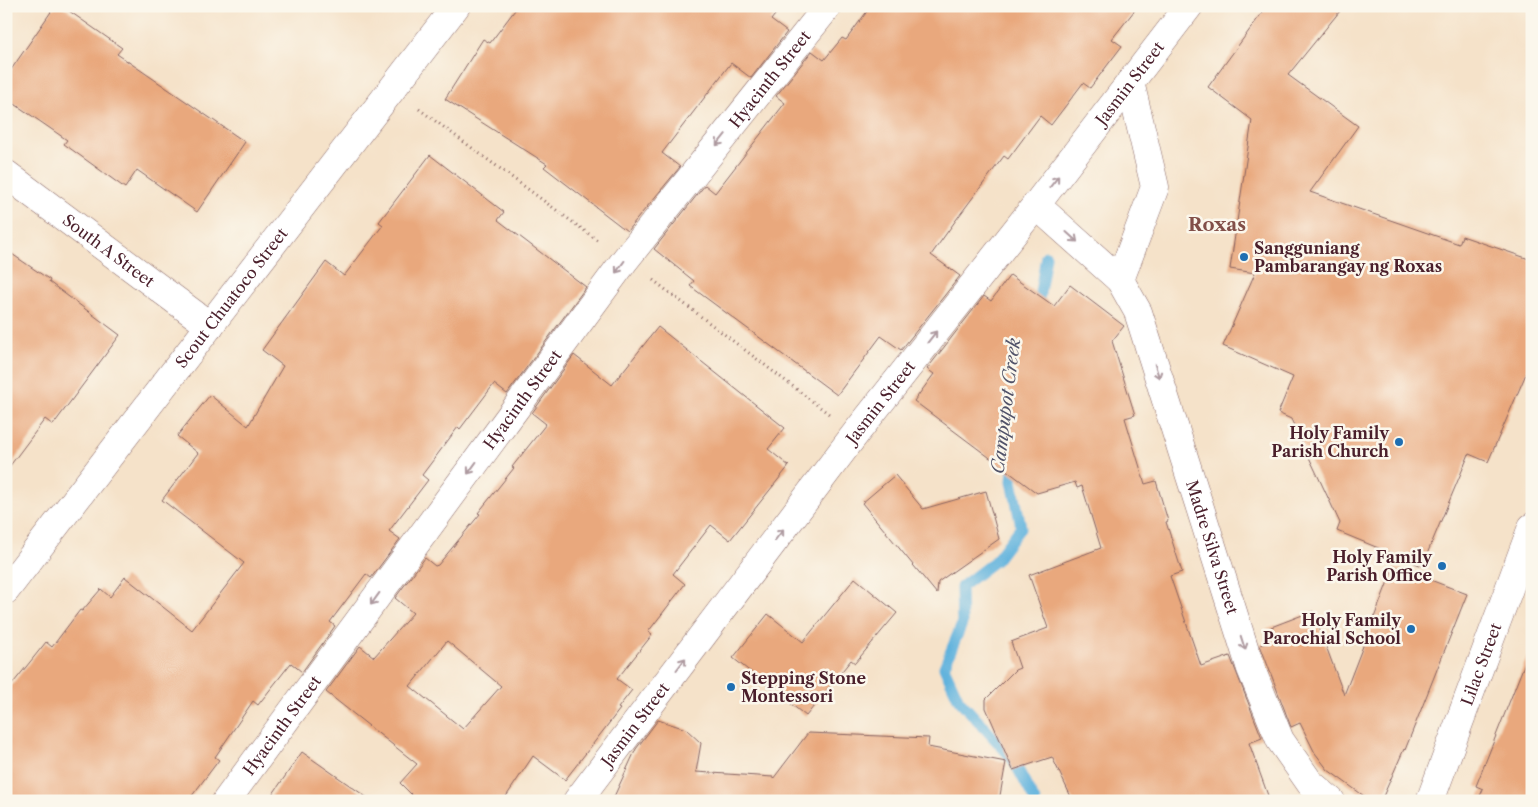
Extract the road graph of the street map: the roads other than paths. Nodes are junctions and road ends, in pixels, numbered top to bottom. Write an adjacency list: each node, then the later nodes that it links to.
1 (456, 6): 8 (street, Scout Chuatoco Street)
2 (828, 6): 11 (street, Hyacinth Street, one-way to 11)
3 (1188, 6): 4 (street, Jasmin Street)
4 (1130, 82): 6 (street, Jasmin Street, one-way to 4); 7 (street)
5 (6, 174): 8 (street, South A Street)
6 (1036, 205): 7 (street, Madre Silva Street, one-way to 7); 12 (street, Jasmin Street, one-way to 6)
7 (1120, 280): 13 (street, Madre Silva Street, one-way to 13)
8 (210, 326): 10 (street, Scout Chuatoco Street)
9 (1532, 527): 14 (street, Lilac Street)
10 (6, 590)
11 (226, 801)
12 (577, 801)
13 (1331, 801)
14 (1430, 801)

